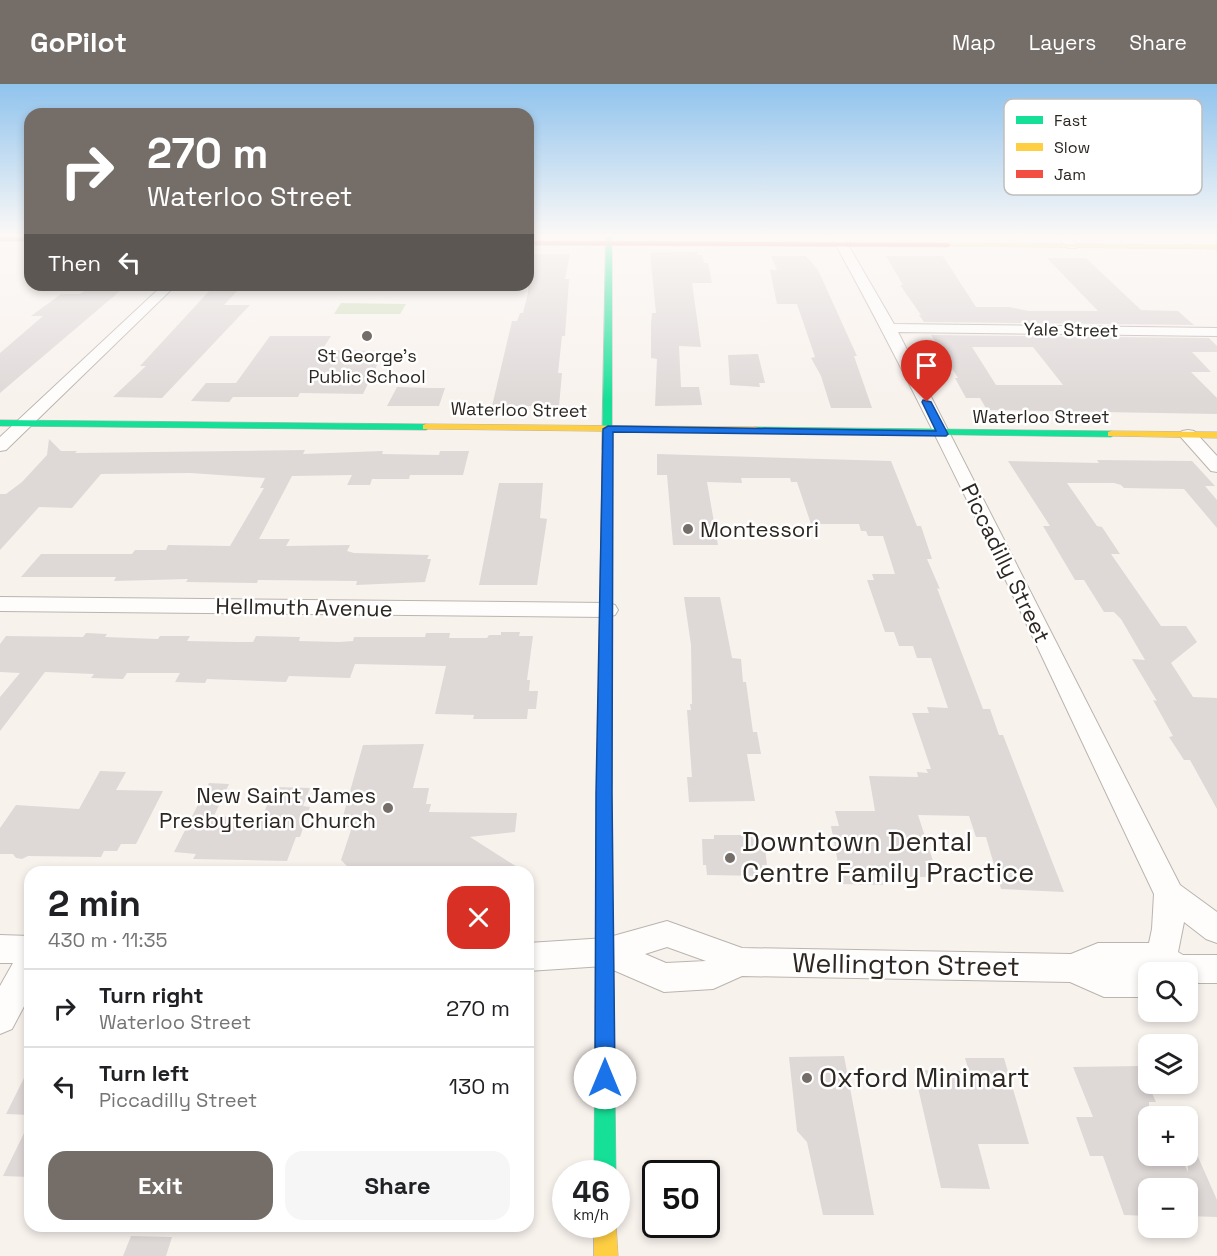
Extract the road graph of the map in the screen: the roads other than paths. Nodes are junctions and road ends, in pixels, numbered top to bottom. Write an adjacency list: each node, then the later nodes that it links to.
1 (164, 291): 7 (street)
2 (609, 291): 8 (street)
3 (868, 291): 4 (street, Piccadilly Street)
4 (889, 328): 5 (street, Yale Street); 9 (street, Piccadilly Street)
5 (1217, 332)
6 (0, 423): 7 (street, Waterloo Street)
7 (23, 423): 8 (street, Waterloo Street); 12 (street)
8 (608, 429): 9 (street, Waterloo Street); 15 (street)
9 (943, 434): 10 (street, Waterloo Street); 16 (street, Piccadilly Street)
10 (1188, 435): 11 (street, Waterloo Street); 13 (street)
11 (1217, 435)
12 (0, 446)
13 (1217, 467)
14 (0, 604): 15 (street, Hellmuth Avenue)
15 (607, 610): 20 (street)
16 (1169, 894): 17 (street, Piccadilly Street); 22 (street, Piccadilly Street)
17 (1217, 930)
18 (0, 950): 19 (street)
19 (24, 950)
20 (606, 952): 21 (street, Wellington Street); 24 (street, Wellington Street); 26 (street)
21 (534, 957)
22 (1183, 962)
23 (24, 974): 25 (street)
24 (1138, 977)
25 (0, 1018)
26 (605, 1160)
27 (605, 1238): 28 (street)
28 (606, 1256)

